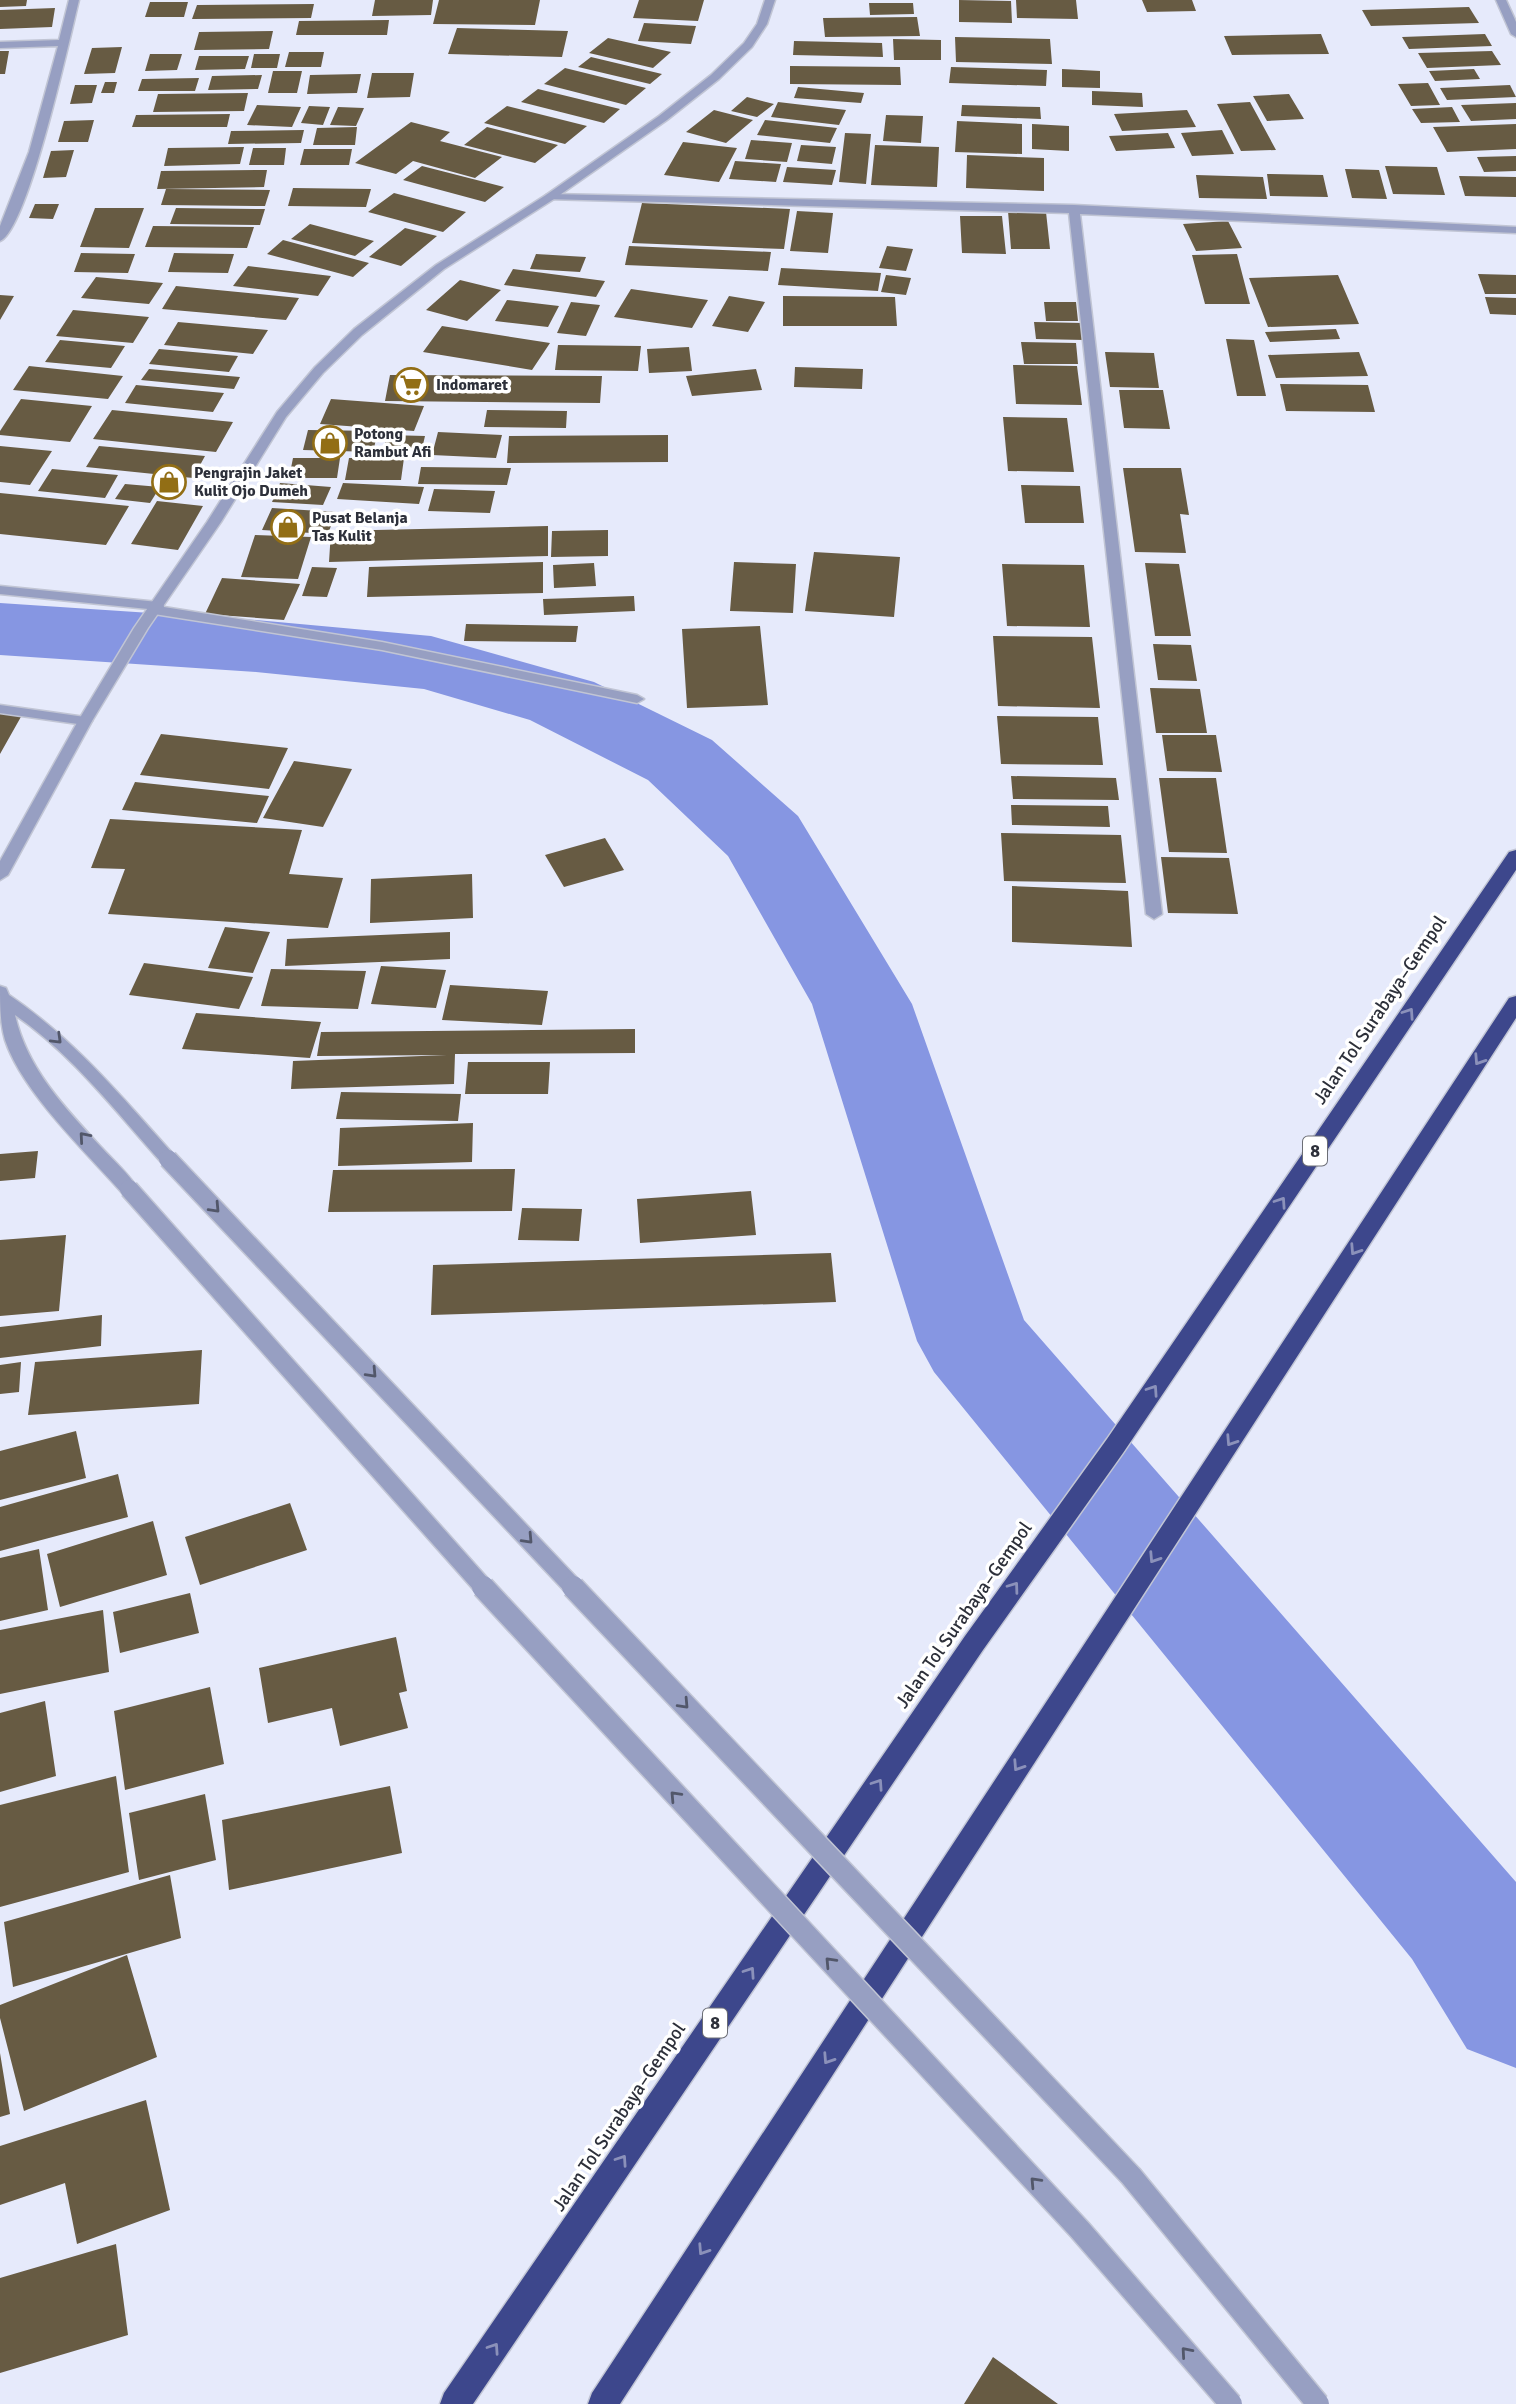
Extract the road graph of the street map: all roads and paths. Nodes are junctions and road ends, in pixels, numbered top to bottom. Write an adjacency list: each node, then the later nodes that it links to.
1 (74, 0): 5 (street)
2 (770, 0): 7 (street)
3 (1501, 0): 4 (street)
4 (1516, 34)
5 (63, 43): 6 (street); 10 (street)
6 (0, 45)
7 (550, 197): 8 (street); 12 (street)
8 (1074, 208): 9 (street); 18 (street)
9 (1516, 230)
10 (0, 238)
11 (0, 590): 12 (street)
12 (156, 608): 13 (street); 15 (street)
13 (638, 699)
14 (0, 709): 15 (street)
15 (88, 717): 17 (street)
16 (1516, 856): 21 (highway, Jalan Tol Surabaya–Gempol / 8, one-way to 16)
17 (0, 875)
18 (1154, 914)
19 (1, 995): 23 (street, one-way to 19, bridge); 24 (street, one-way to 24, bridge)
20 (1516, 1003): 22 (highway, one-way to 22)
21 (455, 2404)
22 (603, 2404)
23 (1231, 2404)
24 (1318, 2404)

